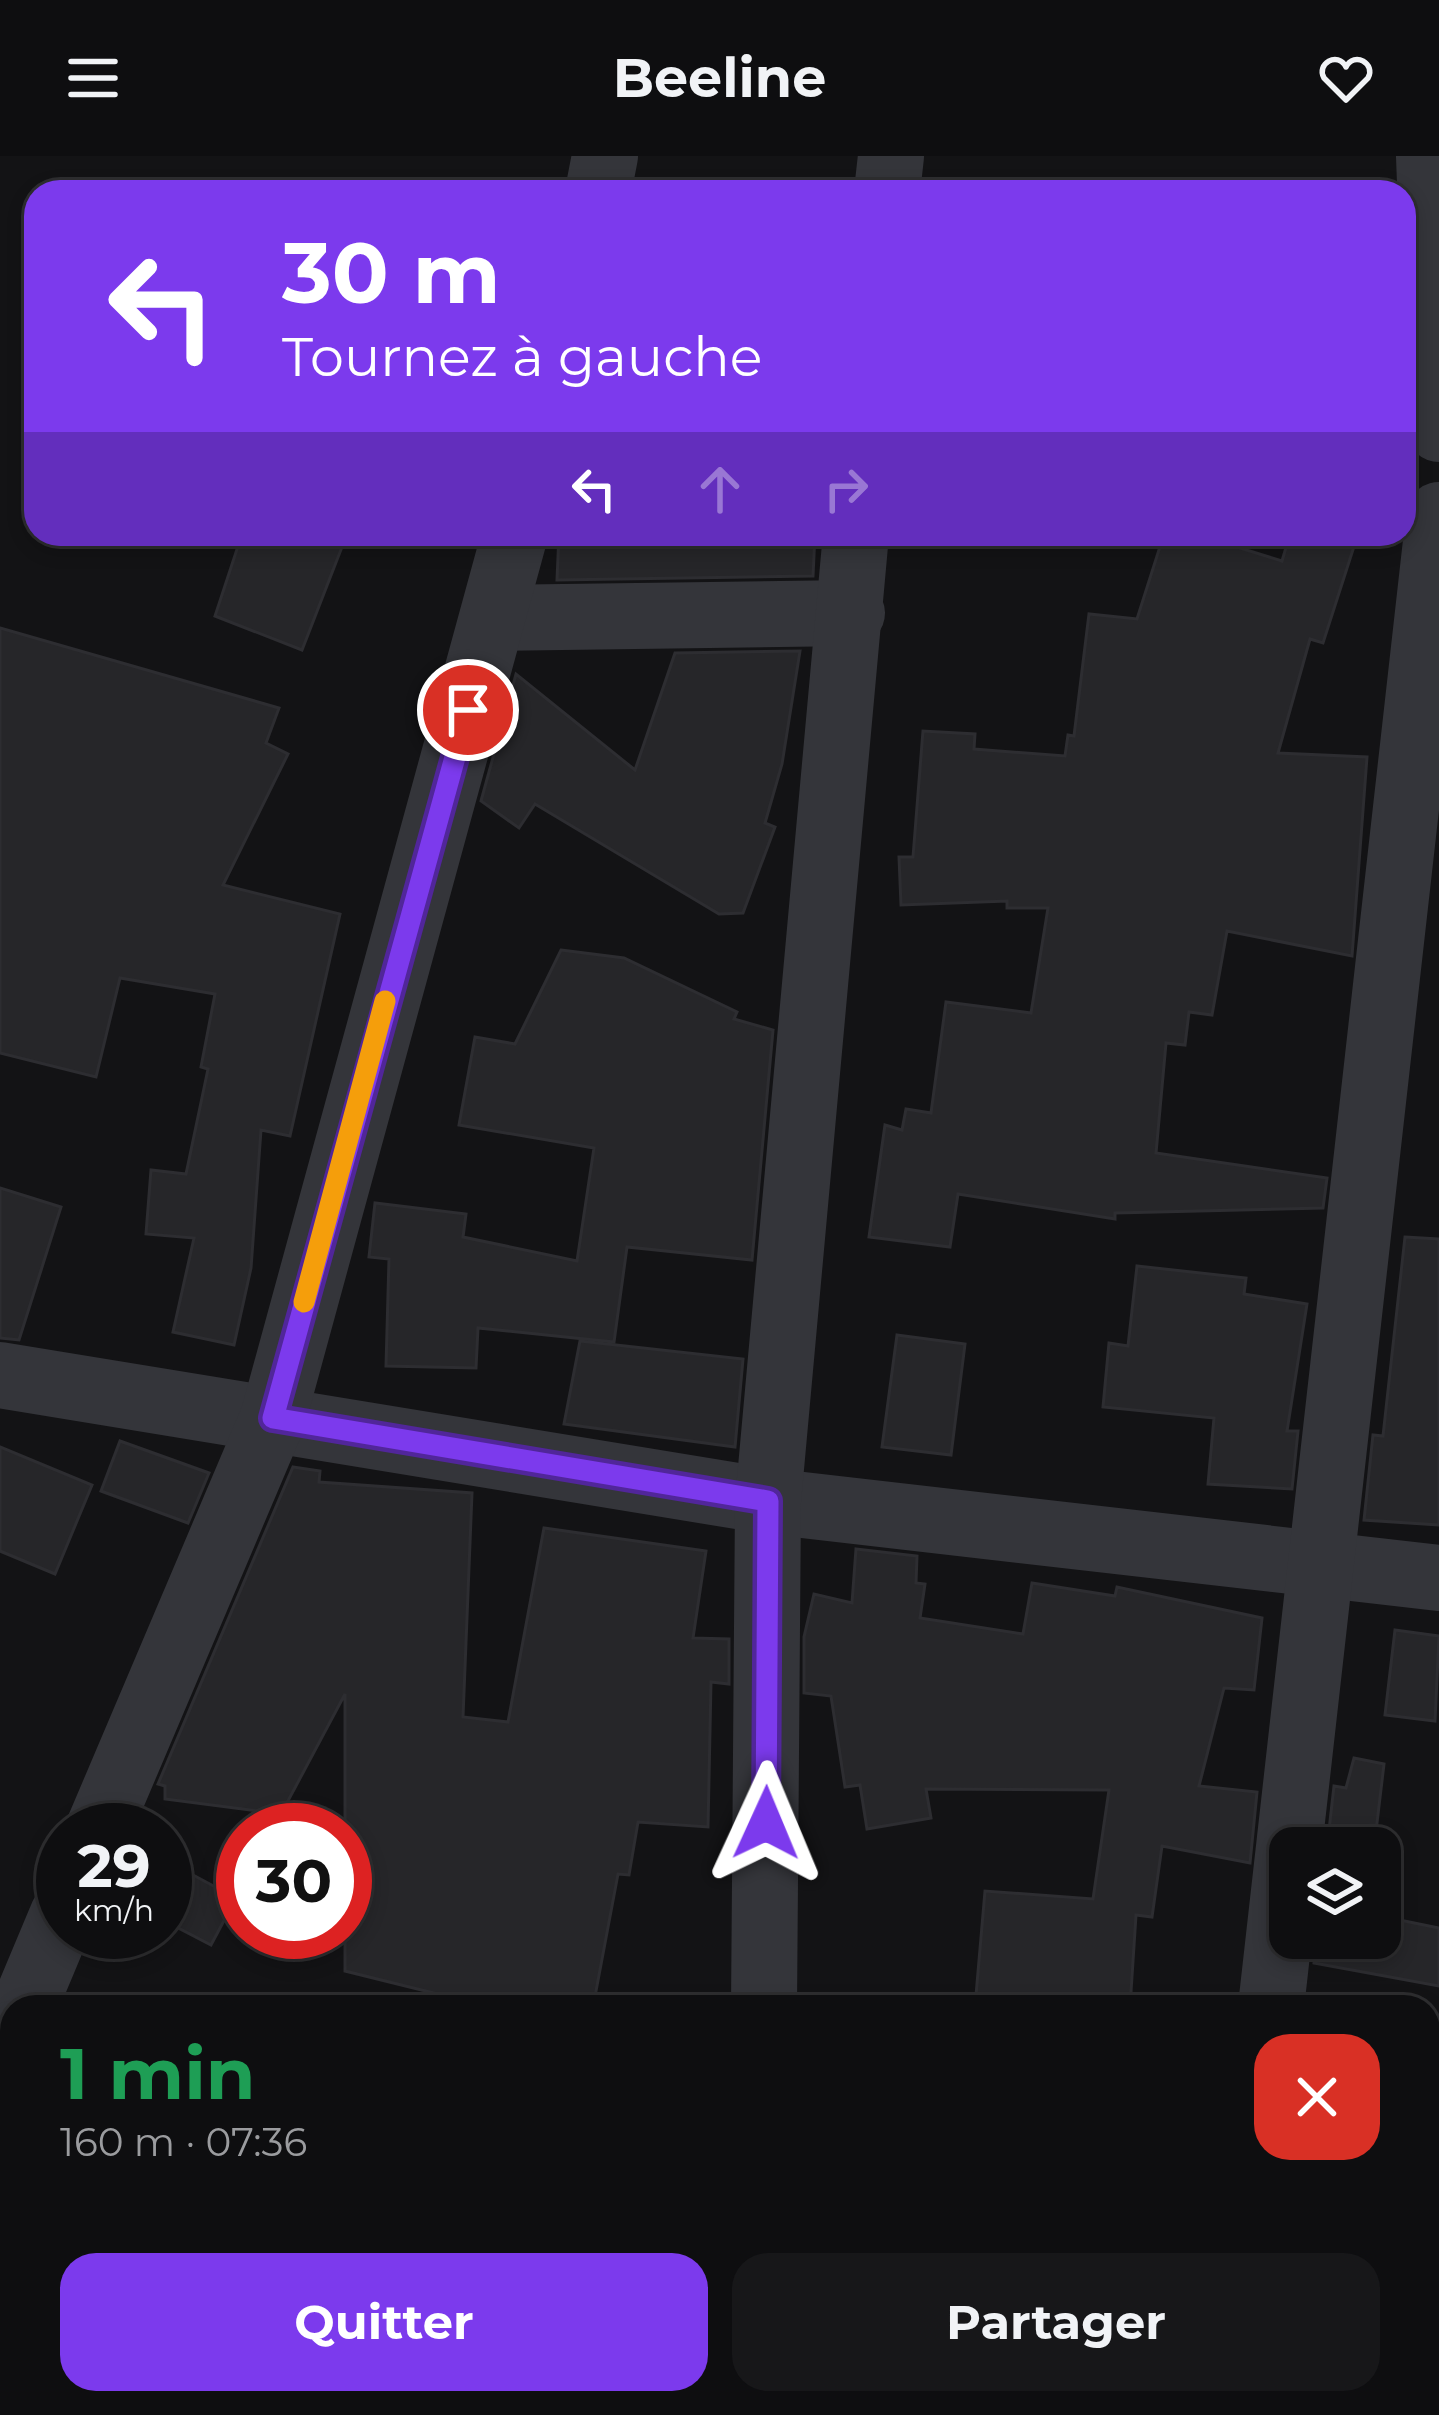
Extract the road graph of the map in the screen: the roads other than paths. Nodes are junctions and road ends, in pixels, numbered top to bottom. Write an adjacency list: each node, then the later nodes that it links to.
1 (1429, 156): 2 (street)
2 (1439, 429)
3 (1439, 515): 11 (street)
4 (512, 546): 7 (street)
5 (855, 546): 6 (street)
6 (852, 613): 7 (street); 10 (street)
7 (495, 618): 9 (street)
8 (0, 1375): 9 (street)
9 (273, 1418): 10 (street); 13 (street)
10 (768, 1501): 11 (street); 16 (street)
11 (1320, 1566): 12 (street); 17 (street)
12 (1439, 1579)
13 (109, 1803)
14 (44, 1959): 15 (street)
15 (29, 1995)
16 (764, 1995)
17 (1272, 1995)

